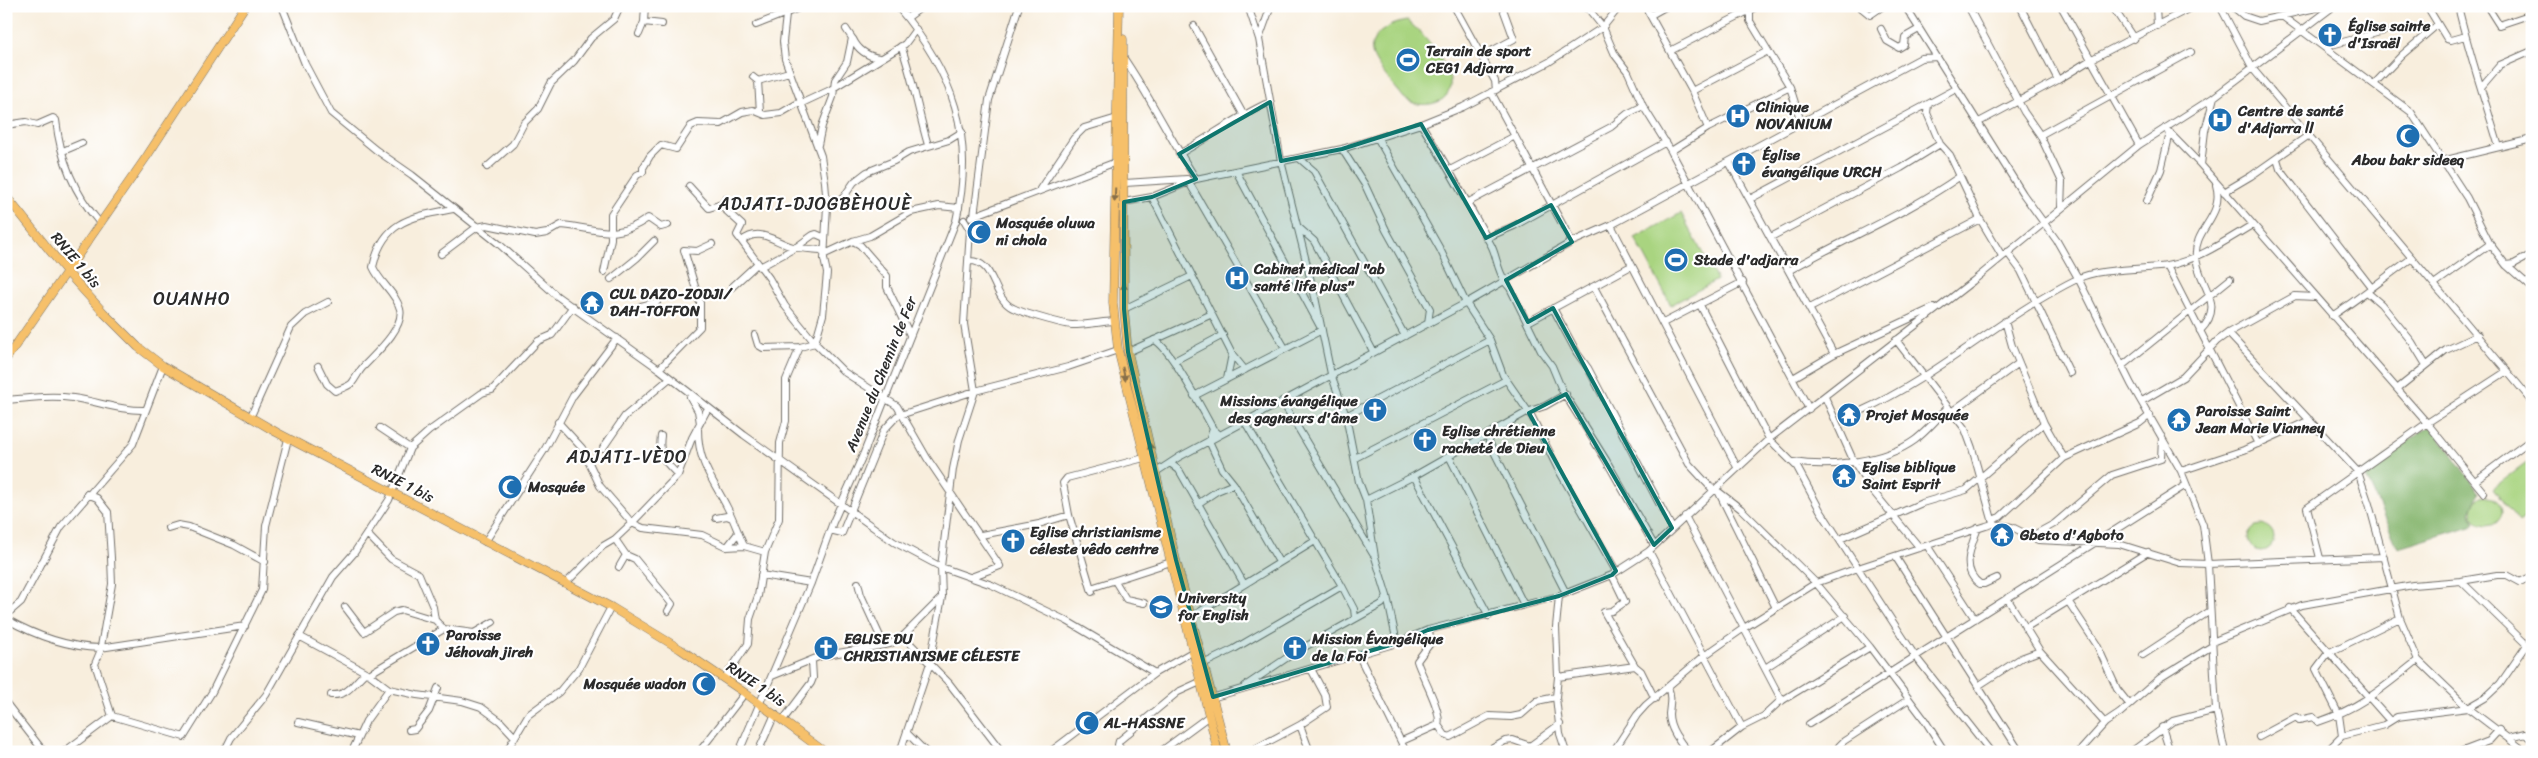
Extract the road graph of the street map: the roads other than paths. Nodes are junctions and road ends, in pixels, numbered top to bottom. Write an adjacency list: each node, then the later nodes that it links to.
1 (245, 6): 154 (main road)
2 (282, 6): 150 (street)
3 (620, 6): 126 (street)
4 (645, 6): 45 (street)
5 (787, 6): 38 (street)
6 (804, 6): 38 (street)
7 (897, 6): 43 (street, Avenue du Chemin de Fer)
8 (923, 6): 43 (street)
9 (1019, 6): 151 (street)
10 (1119, 6): 95 (main road)
11 (1124, 6): 71 (main road)
12 (1248, 6): 61 (street)
13 (1271, 6): 61 (street)
14 (1454, 6): 70 (street)
15 (1502, 6): 70 (street)
16 (1586, 6): 51 (street)
17 (1620, 6): 51 (street)
18 (1645, 6): 40 (street)
19 (1667, 6): 40 (street)
20 (1758, 6): 37 (street)
21 (1859, 6): 22 (street)
22 (1882, 6)
23 (1905, 6): 54 (street)
24 (1968, 6): 88 (street)
25 (2020, 6): 78 (street)
26 (2062, 6): 75 (street)
27 (2112, 6): 62 (street)
28 (2156, 6): 49 (street)
29 (2194, 6): 49 (street)
30 (2220, 6): 76 (street)
31 (2232, 6): 42 (street)
32 (2325, 6): 42 (street)
33 (2334, 6): 57 (street)
34 (2427, 6): 50 (street)
35 (2458, 6): 59 (street)
36 (2487, 6): 39 (street)
37 (1750, 12): 41 (street); 44 (street)
38 (785, 14): 47 (street); 77 (street)
39 (2532, 14)
40 (1651, 15): 66 (street)
41 (1742, 16): 44 (street); 66 (street)
42 (2282, 16): 57 (street)
43 (907, 18): 52 (street, Avenue du Chemin de Fer)
44 (1750, 21): 68 (street)
45 (644, 22): 46 (street); 58 (street)
46 (662, 24)
47 (756, 25)
48 (1194, 26): 94 (street)
49 (2157, 26): 62 (street)
50 (2437, 26): 59 (street); 79 (street)
51 (1602, 28): 84 (street); 92 (street)
52 (916, 29): 64 (street); 102 (street, Avenue du Chemin de Fer)
53 (1881, 29): 54 (street)
54 (1919, 29): 63 (street)
55 (846, 30): 60 (street)
56 (2384, 30): 65 (street)
57 (2302, 32): 65 (street); 76 (street)
58 (639, 34)
59 (2465, 36): 80 (street)
60 (852, 38): 73 (street); 81 (street)
61 (1258, 39): 89 (street)
62 (2134, 39): 75 (street)
63 (1928, 44): 72 (street); 74 (street)
64 (901, 46): 73 (street); 111 (street)
65 (2324, 47): 79 (street)
66 (1670, 51): 85 (street)
67 (2532, 51): 80 (street)
68 (1766, 52): 82 (street); 85 (street)
69 (2191, 52): 86 (street)
70 (1482, 56): 84 (street)
71 (1123, 57): 118 (street); 133 (main road)
72 (1937, 57): 74 (street); 83 (street)
73 (880, 58): 81 (street)
74 (1921, 58): 96 (street)
75 (2092, 59): 78 (street); 86 (street)
76 (2253, 68): 87 (street); 103 (street)
77 (789, 72): 90 (street); 93 (street)
78 (2058, 80): 88 (street)
79 (2375, 83): 122 (street)
80 (2482, 86): 114 (street)
81 (835, 87): 90 (street); 113 (street)
82 (1790, 87): 96 (street); 100 (street)
83 (1956, 89): 91 (street); 97 (street)
84 (1493, 91): 98 (street); 104 (street)
85 (1692, 91): 100 (street)
86 (2112, 96): 105 (street); 112 (street)
87 (2214, 97): 101 (street); 125 (street)
88 (2018, 101): 97 (street); 105 (street)
89 (1270, 102): 94 (street); 121 (street)
90 (800, 103): 93 (street); 113 (street)
91 (1928, 105): 110 (street); 141 (street)
92 (1643, 106): 108 (street); 127 (street)
93 (760, 112): 162 (street)
94 (1243, 114): 118 (street)
95 (1117, 118): 123 (main road); 136 (street)
96 (1801, 122): 124 (street)
97 (1979, 122): 156 (street)
98 (1421, 124): 106 (street); 128 (street)
99 (6, 125): 116 (street)
100 (1708, 128): 117 (street)
101 (2168, 130): 112 (street); 125 (street); 142 (street)
102 (962, 132): 111 (street); 148 (street, Avenue du Chemin de Fer)
103 (2309, 135): 120 (street); 178 (street)
104 (1515, 136): 127 (street); 128 (street)
105 (2040, 136): 149 (street)
106 (1378, 138): 115 (street); 203 (street)
107 (2532, 139): 114 (street)
108 (1666, 142): 117 (street); 147 (street)
109 (82, 143): 116 (street)
110 (1940, 144): 130 (street); 163 (street)
111 (928, 145): 146 (street)
112 (2139, 145): 149 (street)
113 (818, 146): 146 (street)
114 (2499, 147): 122 (street)
115 (1342, 149): 119 (street); 217 (street)
116 (63, 151): 154 (street)
117 (1671, 151): 134 (street)
118 (1179, 154): 131 (street)
119 (1300, 159): 121 (street); 226 (street)
120 (2277, 159): 137 (street); 197 (street)
121 (1280, 160): 129 (street); 160 (street)
122 (2442, 161): 171 (street)
123 (1116, 162): 136 (street); 214 (main road, one-way to 214)
124 (1729, 162): 134 (street); 141 (street)
125 (2201, 165): 132 (street)
126 (488, 167)
127 (1531, 168): 144 (street); 147 (street)
128 (1450, 170): 144 (street)
129 (1236, 171): 131 (street); 219 (street)
130 (1959, 177): 152 (street); 184 (street)
131 (1192, 180): 133 (street); 139 (street); 233 (street)
132 (2215, 182): 137 (street); 177 (street)
133 (1124, 183): 143 (main road)
134 (1688, 183): 158 (street); 192 (street)
135 (689, 186): 145 (street)
136 (1040, 189): 151 (street)
137 (2224, 192): 159 (street)
138 (6, 196): 185 (main road, RNIE 1 bis)
139 (1152, 197): 143 (street); 187 (street)
140 (726, 199): 145 (street)
141 (1750, 199): 163 (street)
142 (2147, 201)
143 (1124, 202): 210 (main road, one-way to 143)
144 (1467, 203): 165 (street)
145 (720, 205): 167 (street)
146 (827, 206): 164 (street)
147 (1551, 206): 165 (street); 169 (street)
148 (959, 208): 155 (street, Avenue du Chemin de Fer); 168 (street)
149 (2061, 208): 156 (street)
150 (453, 209): 161 (street); 246 (street)
151 (974, 216): 153 (street)
152 (1980, 218): 175 (street); 209 (street)
153 (964, 220): 155 (street); 179 (street)
154 (99, 222): 185 (main road)
155 (956, 222): 223 (street, Avenue du Chemin de Fer)
156 (2044, 222): 175 (street); 189 (street)
157 (668, 225): 162 (street)
158 (1610, 225): 169 (street); 182 (street)
159 (2252, 225): 177 (street); 199 (street)
160 (1297, 226): 219 (street); 237 (street)
161 (477, 227): 162 (street); 173 (street); 206 (street)
162 (612, 234): 186 (street)
163 (1771, 237): 184 (street)
164 (825, 238): 172 (street); 174 (street)
165 (1486, 238): 191 (street)
166 (654, 241): 188 (street)
167 (742, 241): 172 (street); 181 (street)
168 (853, 241): 174 (street); 223 (street)
169 (1572, 242): 191 (street)
170 (712, 244): 248 (street)
171 (2490, 244): 180 (street); 193 (street)
172 (795, 248): 174 (street); 181 (street)
173 (441, 254)
174 (825, 254): 231 (street)
175 (2005, 254): 202 (street); 204 (street)
176 (2532, 254): 180 (street)
177 (2196, 257): 183 (street); 198 (street)
178 (2412, 258): 193 (street); 197 (street)
179 (968, 261): 214 (street); 262 (street)
180 (2506, 265): 196 (street)
181 (759, 266): 194 (street); 231 (street)
182 (1631, 266): 195 (street); 218 (street)
183 (2167, 266): 189 (street); 211 (street)
184 (1790, 270): 209 (street)
185 (67, 272): 236 (main road); 245 (main road, RNIE 1 bis)
186 (604, 272)
187 (1192, 276): 210 (street); 212 (street)
188 (611, 278)
189 (2078, 278): 202 (street); 247 (street)
190 (2230, 279): 198 (street)
191 (1504, 280): 203 (street); 216 (street)
192 (1743, 282): 205 (street); 257 (street)
193 (2434, 284): 225 (street)
194 (732, 287)
195 (1594, 287): 208 (street); 322 (street)
196 (2532, 288)
197 (2369, 290): 213 (street); 244 (street)
198 (2208, 296): 211 (street); 220 (street)
199 (2315, 297): 213 (street); 221 (street)
200 (328, 302): 280 (street)
201 (657, 302): 207 (street)
202 (2037, 302): 215 (street); 252 (street)
203 (1466, 303): 217 (street); 229 (street)
204 (1943, 304): 230 (street); 240 (street)
205 (1700, 305): 218 (street); 296 (street)
206 (573, 306): 227 (street); 300 (street)
207 (642, 306)
208 (1553, 308): 216 (street); 340 (street)
209 (1810, 308): 240 (street)
210 (1124, 309): 238 (main road)
211 (2190, 311): 220 (street); 247 (street)
212 (1212, 314): 224 (street); 228 (street)
213 (2332, 316): 260 (street)
214 (1114, 321): 235 (main road)
215 (2005, 321): 243 (street); 255 (street)
216 (1528, 322): 263 (street)
217 (1428, 323): 226 (street)
218 (1663, 323): 312 (street)
219 (1322, 330): 233 (street); 254 (street)
220 (2200, 331): 234 (street)
221 (2228, 333): 234 (street); 281 (street)
222 (755, 335): 232 (street)
223 (910, 335): 265 (street, Avenue du Chemin de Fer)
224 (1222, 335): 239 (street); 242 (street)
225 (2478, 335): 244 (street); 251 (street)
226 (1405, 336): 237 (street)
227 (618, 338): 248 (street); 282 (street)
228 (1154, 340): 238 (street); 242 (street)
229 (1490, 340): 259 (street); 279 (street)
230 (1896, 340): 255 (street); 266 (street)
231 (815, 343): 232 (street); 265 (street)
232 (800, 347): 307 (street)
233 (1285, 348): 250 (street)
234 (2210, 348): 270 (street); 299 (street)
235 (1118, 350): 262 (street); 304 (main road, one-way to 304)
236 (10, 351): 241 (main road)
237 (1373, 351): 254 (street)
238 (1128, 352): 314 (main road, one-way to 238)
239 (1232, 354): 249 (street); 250 (street)
240 (1834, 354): 257 (street)
241 (6, 358)
242 (1174, 361): 264 (street)
243 (2019, 363): 273 (street); 284 (street)
244 (2426, 365): 260 (street)
245 (163, 366): 274 (street); 280 (main road, RNIE 1 bis)
246 (318, 366)
247 (2122, 366): 270 (street)
248 (659, 369): 256 (street)
249 (1230, 369): 253 (street); 258 (street)
250 (1246, 370): 253 (street)
251 (2507, 370): 267 (street); 285 (street)
252 (2070, 373)
253 (1236, 374): 258 (street)
254 (1331, 374): 269 (street); 279 (street)
255 (1924, 375): 273 (street); 275 (street)
256 (670, 378): 261 (street); 301 (street)
257 (1793, 378): 272 (street)
258 (1227, 379): 264 (street)
259 (1506, 380): 276 (street); 305 (street)
260 (2396, 389): 285 (street)
261 (685, 390): 271 (street); 286 (street)
262 (974, 391): 277 (street); 325 (street)
263 (1563, 394): 276 (street); 356 (street)
264 (1194, 396): 288 (street)
265 (885, 397): 277 (street); 329 (street, Avenue du Chemin de Fer)
266 (1825, 397): 272 (street); 309 (street)
267 (2531, 399)
268 (6, 400): 274 (street)
269 (1282, 401): 283 (street); 343 (street)
270 (2142, 401): 278 (street)
271 (708, 408): 286 (street); 307 (street)
272 (1809, 409): 296 (street)
273 (1950, 409): 309 (street); 318 (street)
274 (146, 410): 323 (street)
275 (1861, 411)
276 (1527, 412): 289 (street); 372 (street)
277 (901, 415): 325 (street); 330 (street)
278 (2150, 415): 293 (street); 306 (street)
279 (1346, 416): 305 (street)
280 (250, 418): 295 (main road, RNIE 1 bis)
281 (2310, 420): 299 (street); 315 (street)
282 (558, 422): 337 (street); 351 (street)
283 (1245, 422): 290 (street); 350 (street)
284 (2044, 423): 306 (street); 318 (street)
285 (2427, 423): 315 (street); 319 (street)
286 (699, 425): 316 (street); 335 (street)
287 (380, 428): 300 (street)
288 (1213, 429): 290 (street); 297 (street)
289 (1490, 433): 292 (street); 298 (street)
290 (1220, 435): 297 (street)
291 (661, 436): 316 (street)
292 (1482, 437): 298 (street); 302 (street)
293 (2162, 437): 313 (street); 347 (street)
294 (2532, 438): 319 (street)
295 (288, 439): 324 (main road, RNIE 1 bis); 365 (street)
296 (1769, 439): 308 (street); 312 (street)
297 (1209, 441): 303 (street); 320 (street)
298 (1489, 442): 386 (street)
299 (2258, 444): 313 (street)
300 (410, 448): 324 (street)
301 (603, 448)
302 (1449, 456): 317 (street); 394 (street)
303 (1179, 457): 310 (street); 311 (street)
304 (1144, 458): 332 (street); 366 (main road)
305 (1355, 458): 327 (street)
306 (2064, 458): 336 (street)
307 (780, 460): 329 (street); 358 (street)
308 (1793, 462): 309 (street); 349 (street)
309 (1854, 462): 331 (street)
310 (1170, 463): 311 (street); 314 (street)
311 (1176, 467): 328 (street)
312 (1737, 467): 322 (street)
313 (2181, 471): 321 (street)
314 (1156, 472): 407 (main road)
315 (2358, 472): 363 (street); 364 (street)
316 (678, 475): 337 (street)
317 (1414, 476): 327 (street); 405 (street)
318 (1981, 479): 331 (street); 336 (street)
319 (2475, 481): 326 (street)
320 (1234, 484): 328 (street); 367 (street)
321 (2186, 485): 352 (street); 368 (street)
322 (1716, 491): 333 (street); 381 (street); 398 (street)
323 (87, 494): 404 (street); 427 (street)
324 (393, 494): 345 (street); 351 (main road, RNIE 1 bis)
325 (950, 494): 346 (street); 370 (street)
326 (2484, 494)
327 (1366, 500): 338 (street)
328 (1199, 503): 383 (street)
329 (841, 505): 330 (street); 342 (street, Avenue du Chemin de Fer)
330 (850, 512): 342 (street); 370 (street)
331 (1894, 514): 349 (street); 357 (street)
332 (1069, 516): 346 (street); 377 (street)
333 (1684, 516): 340 (street); 415 (street)
334 (716, 518): 335 (street)
335 (732, 518): 344 (street)
336 (1993, 522): 341 (street); 347 (street)
337 (632, 523): 348 (street); 353 (street)
338 (1370, 526): 343 (street); 362 (street)
339 (168, 528): 365 (street)
340 (1672, 528): 356 (street)
341 (1978, 528): 355 (street); 376 (street)
342 (830, 530): 379 (street, Avenue du Chemin de Fer)
343 (1360, 531): 362 (street)
344 (738, 533): 353 (street); 354 (street)
345 (367, 534): 412 (street); 419 (street)
346 (981, 535): 375 (street)
347 (2030, 538): 352 (street)
348 (615, 539): 360 (street); 382 (street)
349 (1840, 539): 371 (street)
350 (1315, 541): 367 (street); 384 (street)
351 (485, 542): 382 (main road, RNIE 1 bis)
352 (2094, 543): 359 (street); 390 (street)
353 (727, 546): 354 (street)
354 (744, 546): 358 (street)
355 (1928, 547): 357 (street); 411 (street)
356 (1652, 548): 372 (street); 433 (street)
357 (1920, 548): 361 (street)
358 (765, 552): 373 (street)
359 (2148, 552): 368 (street); 391 (street)
360 (626, 554): 369 (street); 402 (street)
361 (1895, 556): 371 (street); 421 (street)
362 (1375, 557): 388 (street)
363 (2384, 557): 364 (street); 385 (street)
364 (2320, 558): 368 (street)
365 (265, 562): 414 (street)
366 (1171, 562): 377 (street); 429 (main road)
367 (1279, 562): 383 (street)
368 (2208, 564): 403 (street)
369 (619, 567)
370 (942, 567): 375 (street); 387 (street)
371 (1858, 568): 381 (street); 434 (street)
372 (1614, 573): 386 (street); 440 (street)
373 (761, 576): 379 (street); 449 (street)
374 (2532, 576): 378 (street)
375 (971, 577): 444 (street)
376 (1996, 578)
377 (1114, 581): 392 (street)
378 (2462, 581): 385 (street); 425 (street)
379 (811, 583): 447 (street, Avenue du Chemin de Fer)
380 (858, 583): 424 (street)
381 (1816, 583): 398 (street); 406 (street)
382 (566, 584): 396 (main road, RNIE 1 bis)
383 (1244, 584): 407 (street)
384 (1342, 586): 400 (street); 438 (street)
385 (2394, 590): 399 (street); 409 (street)
386 (1566, 593): 389 (street)
387 (942, 596): 420 (street); 437 (street)
388 (1387, 596): 393 (street); 397 (street)
389 (1559, 596): 394 (street); 448 (street)
390 (2007, 598): 411 (street); 416 (street)
391 (2068, 601): 416 (street); 468 (street)
392 (1144, 603)
393 (1382, 604): 397 (street); 401 (street)
394 (1524, 605): 405 (street)
395 (345, 607): 412 (street)
396 (611, 607): 449 (main road, RNIE 1 bis); 489 (street)
397 (1390, 608): 422 (street)
398 (1776, 608): 415 (street)
399 (2290, 608): 423 (street); 430 (street)
400 (1354, 609): 401 (street); 408 (street)
401 (1370, 609): 408 (street)
402 (668, 611)
403 (2210, 611): 423 (street); 432 (street)
404 (6, 615)
405 (1489, 616): 418 (street)
406 (1845, 616): 426 (street); 442 (street)
407 (1191, 617): 438 (main road)
408 (1355, 618): 455 (street)
409 (2400, 618): 430 (street); 435 (street)
410 (6, 619): 427 (street)
411 (1974, 619): 421 (street)
412 (435, 620): 417 (street)
413 (493, 622): 417 (street)
414 (245, 626): 427 (street); 473 (street)
415 (1744, 628): 433 (street); 442 (street)
416 (2025, 628): 428 (street)
417 (444, 629): 446 (street)
418 (1428, 630): 422 (street); 482 (street)
419 (299, 636): 446 (street); 499 (street)
420 (903, 636): 424 (street); 437 (street)
421 (1947, 636): 434 (street); 451 (street)
422 (1397, 643): 431 (street)
423 (2212, 644): 468 (street); 470 (street)
424 (884, 645): 436 (street)
425 (2530, 646): 469 (street)
426 (1870, 647): 445 (street); 465 (street)
427 (100, 648): 473 (street)
428 (2040, 651): 451 (street); 478 (street)
429 (1192, 652): 444 (street); 450 (main road)
430 (2328, 653): 463 (street); 472 (street)
431 (1358, 654): 441 (street); 494 (street)
432 (2143, 655)
433 (1704, 656): 443 (street); 483 (street)
434 (1915, 656): 445 (street); 524 (street)
435 (2418, 660): 463 (street); 469 (street)
436 (812, 661): 447 (street); 475 (street)
437 (930, 663): 487 (street); 507 (street)
438 (1203, 664): 459 (main road)
439 (1682, 664): 443 (street)
440 (1635, 666): 448 (street); 461 (street)
441 (1311, 668): 455 (street); 481 (street)
442 (1765, 668): 465 (street)
443 (1689, 669): 452 (street)
444 (1155, 673): 508 (street)
445 (1888, 673): 462 (street); 480 (street)
446 (369, 674): 454 (street); 457 (street)
447 (772, 676): 467 (street, Avenue du Chemin de Fer)
448 (1558, 677): 460 (street)
449 (724, 679): 456 (main road, RNIE 1 bis)
450 (1200, 682): 464 (main road); 509 (street)
451 (1978, 686): 525 (street)
452 (1668, 687): 461 (street); 520 (street)
453 (438, 688): 458 (street)
454 (389, 689): 458 (street); 488 (street)
455 (1240, 689): 459 (street)
456 (745, 693): 467 (main road, RNIE 1 bis); 501 (street)
457 (331, 695)
458 (434, 697): 485 (street); 489 (street)
459 (1213, 697): 464 (street); 512 (main road)
460 (1556, 697): 479 (street); 482 (street)
461 (1654, 699): 519 (street)
462 (1909, 699): 522 (street); 523 (street)
463 (2369, 699): 472 (street); 476 (street)
464 (1204, 700): 474 (main road)
465 (1782, 701): 483 (street)
466 (6, 704): 497 (street)
467 (761, 704): 471 (main road, RNIE 1 bis); 502 (street, Avenue du Chemin de Fer)
468 (2129, 704): 478 (street)
469 (2468, 708): 476 (street); 486 (street)
470 (2216, 710): 484 (street); 529 (street)
471 (774, 714): 475 (main road, RNIE 1 bis); 503 (street)
472 (2339, 715): 490 (street); 491 (street)
473 (112, 716): 498 (street)
474 (1209, 716): 510 (street); 511 (main road)
475 (783, 720): 504 (main road, RNIE 1 bis)
476 (2390, 721): 490 (street)
477 (298, 722): 488 (street)
478 (2105, 723): 526 (street)
479 (1560, 724): 496 (street); 518 (street)
480 (1809, 724)
481 (1300, 725): 513 (street); 514 (street)
482 (1438, 725): 494 (street)
483 (1742, 727): 521 (street)
484 (2162, 727): 527 (street); 528 (street)
485 (409, 730)
486 (2499, 730): 492 (street); 531 (street)
487 (908, 734): 505 (street); 506 (street)
488 (359, 736): 495 (street)
489 (514, 736): 500 (street)
490 (2342, 736): 530 (street)
491 (2259, 737)
492 (2509, 738): 493 (street); 532 (street)
493 (2532, 740)
494 (1402, 741): 515 (street)
495 (354, 746)
496 (1530, 746): 516 (street); 517 (street)
497 (44, 752)
498 (64, 752)
499 (224, 752)
500 (506, 752)
501 (699, 752)
502 (739, 752)
503 (758, 752)
504 (825, 752)
505 (900, 752)
506 (926, 752)
507 (1002, 752)
508 (1050, 752)
509 (1123, 752)
510 (1160, 752)
511 (1218, 752)
512 (1227, 752)
513 (1249, 752)
514 (1310, 752)
515 (1406, 752)
516 (1486, 752)
517 (1524, 752)
518 (1566, 752)
519 (1613, 752)
520 (1689, 752)
521 (1710, 752)
522 (1839, 752)
523 (1945, 752)
524 (1991, 752)
525 (2020, 752)
526 (2079, 752)
527 (2131, 752)
528 (2170, 752)
529 (2225, 752)
530 (2326, 752)
531 (2460, 752)
532 (2526, 752)

